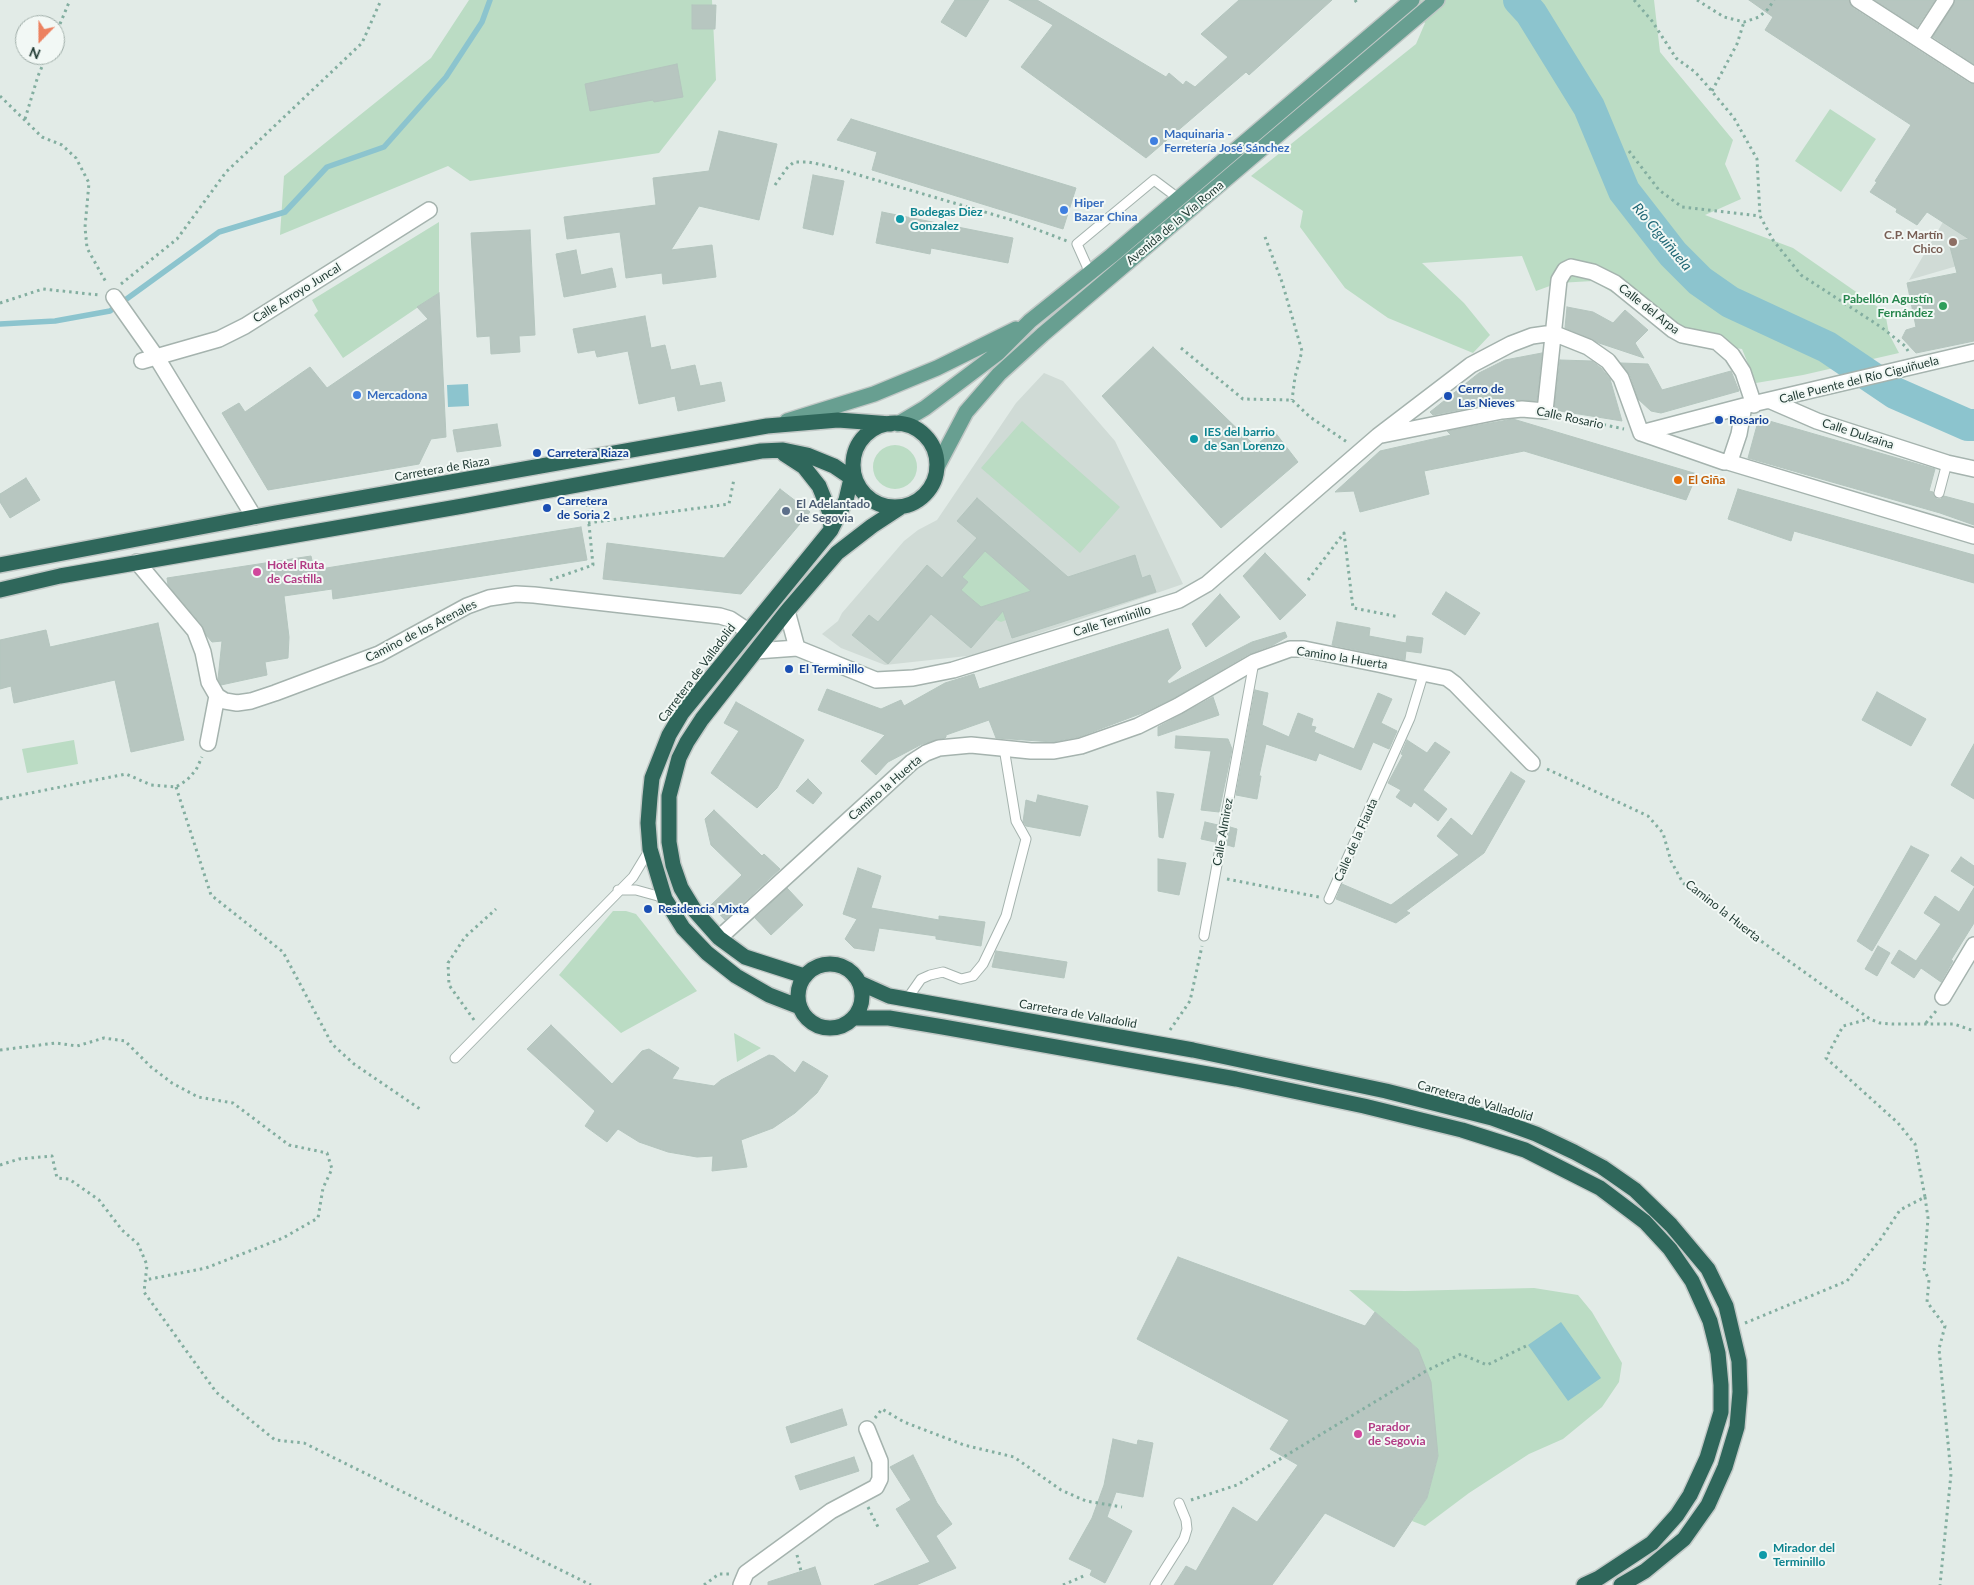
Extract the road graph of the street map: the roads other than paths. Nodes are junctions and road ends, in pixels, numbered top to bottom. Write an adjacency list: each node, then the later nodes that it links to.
1 (1437, 0): 26 (main road, Avenida de la Vía Roma)
2 (1858, 0): 5 (street)
3 (1946, 0): 5 (street)
4 (1406, 4): 7 (main road, Avenida de la Vía Roma)
5 (1920, 40): 6 (street)
6 (1974, 75)
7 (1178, 198): 9 (main road, Avenida de la Vía Roma); 9 (lane)
8 (429, 210): 14 (street, Calle Arroyo Juncal)
9 (1090, 273): 11 (main road, Avenida de la Vía Roma)
10 (112, 295): 14 (street)
11 (1030, 321): 19 (main road, Avenida de la Vía Roma); 20 (main road, Avenida de la Vía Roma)
12 (1554, 333): 17 (street, Calle del Arpa); 18 (street, Calle del Arpa); 21 (street); 22 (street, Calle Terminillo)
13 (1974, 352): 16 (street, Calle Puente del Río Ciguiñuela)
14 (157, 358): 15 (street, Calle Arroyo Juncal); 31 (street)
15 (142, 361)
16 (1771, 401): 17 (street, Calle Puente del Río Ciguiñuela); 25 (street, Calle Dulzaina)
17 (1749, 405): 21 (street, Calle Puente del Río Ciguiñuela); 24 (street)
18 (1545, 411): 22 (street, Calle Rosario)
19 (894, 424): 20 (highway, Carretera de Riaza); 26 (highway); 28 (highway)
20 (767, 426): 31 (highway, Carretera de Riaza)
21 (1641, 434): 24 (street)
22 (1378, 436): 39 (street, Calle Terminillo)
23 (768, 450): 28 (highway); 32 (highway); 34 (highway)
24 (1728, 462): 33 (street)
25 (1947, 463): 27 (street, Calle Dulzaina); 29 (lane)
26 (937, 467): 30 (highway)
27 (1974, 469)
28 (854, 475): 30 (highway); 32 (highway, Carretera de Valladolid)
29 (1939, 493)
30 (901, 507): 37 (highway)
31 (254, 517): 35 (highway, Carretera de Riaza)
32 (831, 530): 38 (highway, Carretera de Valladolid)
33 (1974, 536)
34 (137, 562): 36 (highway); 43 (street)
35 (0, 565)
36 (0, 590)
37 (787, 612): 39 (street); 40 (highway)
38 (748, 631): 43 (street, Camino de los Arenales); 47 (highway, Carretera de Valladolid)
39 (797, 648): 40 (street, Calle Terminillo)
40 (756, 651): 52 (highway)
41 (1254, 662): 42 (street, Camino la Huerta); 45 (street, Camino la Huerta); 51 (lane, Calle Almirez)
42 (1424, 672): 46 (street, Camino la Huerta); 50 (lane, Calle de la Flauta)
43 (217, 696): 44 (street)
44 (208, 743)
45 (1004, 748): 52 (street, Camino la Huerta); 57 (lane)
46 (1532, 763)
47 (650, 848): 48 (lane); 49 (highway, Carretera de Valladolid)
48 (618, 890): 49 (lane); 60 (lane)
49 (664, 898): 58 (highway, Carretera de Valladolid)
50 (1329, 899)
51 (1204, 936)
52 (719, 938): 54 (highway)
53 (1974, 945): 56 (street)
54 (804, 976): 55 (highway); 58 (highway)
55 (860, 983): 57 (highway, Carretera de Valladolid); 59 (highway)
56 (1943, 997)
57 (907, 999): 66 (highway, Carretera de Valladolid)
58 (800, 1007): 59 (highway)
59 (854, 1018): 65 (highway)
60 (455, 1058)
61 (867, 1429): 63 (street)
62 (1179, 1503): 64 (lane)
63 (741, 1585)
64 (1155, 1585)
65 (1584, 1585)
66 (1621, 1585)

